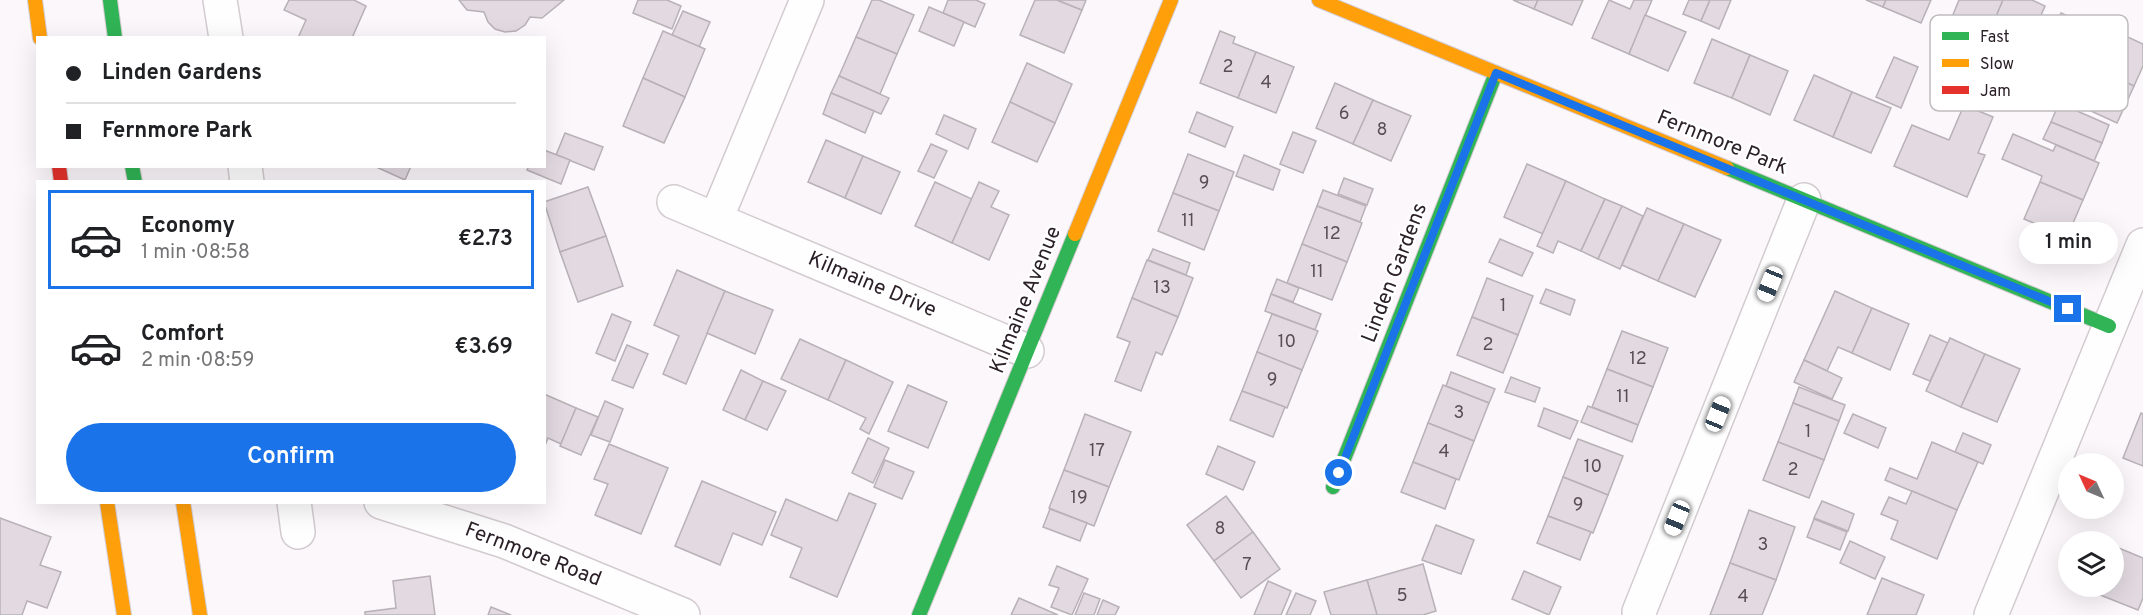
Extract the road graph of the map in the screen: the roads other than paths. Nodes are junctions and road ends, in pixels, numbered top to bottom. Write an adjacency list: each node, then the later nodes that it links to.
1 (34, 0): 7 (main road)
2 (110, 0): 8 (main road)
3 (220, 0): 9 (street)
4 (807, 0): 13 (street)
5 (1171, 0): 16 (main road, Kilmaine Avenue)
6 (1319, 0): 10 (main road, Fernmore Park)
7 (40, 36)
8 (115, 36)
9 (226, 36)
10 (1496, 73): 11 (main road, Fernmore Park); 17 (main road, Linden Gardens)
11 (1804, 200): 15 (main road, Fernmore Park); 21 (street)
12 (674, 201): 13 (street, Kilmaine Drive)
13 (717, 219): 16 (street, Kilmaine Drive)
14 (2143, 245): 15 (street)
15 (2109, 326): 26 (street)
16 (1027, 351): 25 (main road, Kilmaine Avenue)
17 (1333, 488)
18 (107, 504): 22 (main road)
19 (183, 504): 23 (main road)
20 (387, 504): 24 (street, Fernmore Road)
21 (1639, 612)
22 (124, 615)
23 (200, 615)
24 (683, 615)
25 (919, 615)
26 (1991, 615)

